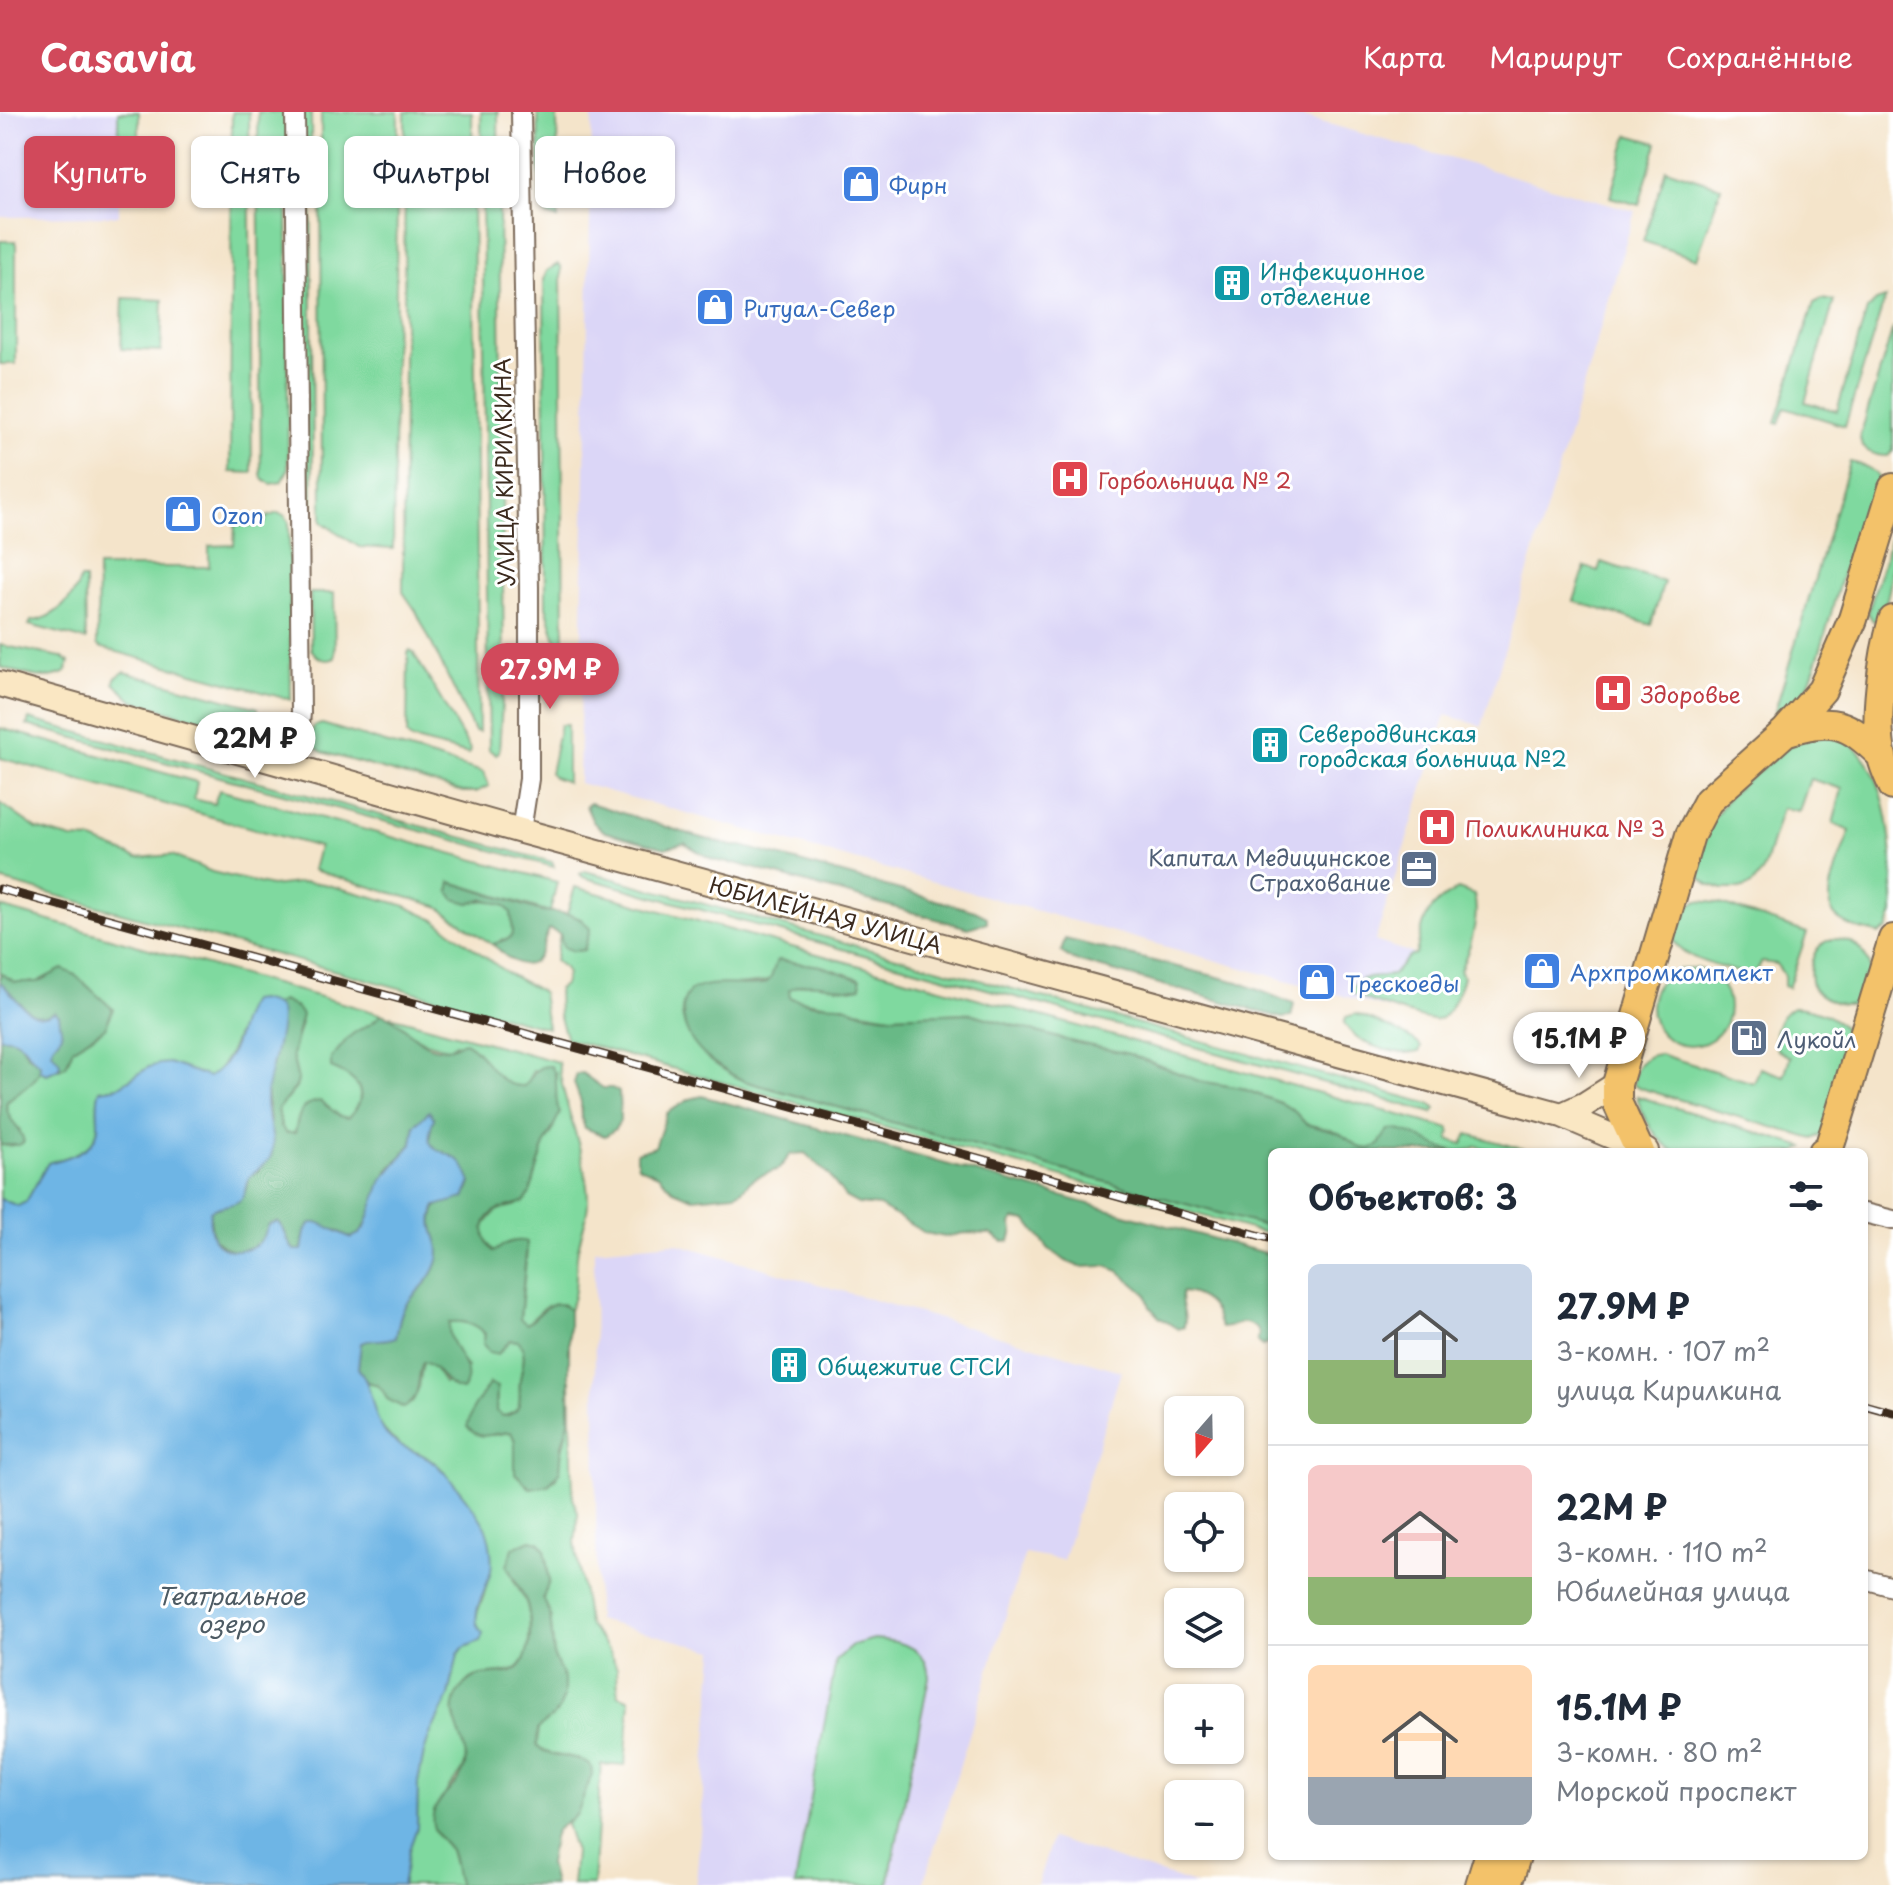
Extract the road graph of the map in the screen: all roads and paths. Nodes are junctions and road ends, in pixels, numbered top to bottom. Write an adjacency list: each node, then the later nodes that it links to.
1 (295, 112): 9 (street)
2 (521, 112): 11 (street, УЛИЦА КИРИЛКИНА)
3 (1893, 488): 4 (main road)
4 (1853, 619): 5 (main road); 7 (main road)
5 (1892, 625): 8 (main road)
6 (0, 684): 9 (main road, ЮБИЛЕЙНАЯ УЛИЦА)
7 (1785, 732): 8 (main road); 13 (main road)
8 (1882, 756): 10 (main road)
9 (296, 766): 11 (main road, ЮБИЛЕЙНАЯ УЛИЦА)
10 (1893, 786)
11 (521, 831): 14 (main road, ЮБИЛЕЙНАЯ УЛИЦА)
12 (1893, 939): 17 (main road)
13 (1617, 1084): 14 (main road); 16 (main road)
14 (1562, 1115): 15 (main road, ЮБИЛЕЙНАЯ УЛИЦА)
15 (1637, 1148)
16 (1641, 1148)
17 (1828, 1148)
18 (1868, 1580): 19 (street)
19 (1893, 1587)
20 (1488, 1860): 22 (main road)
21 (1515, 1860): 23 (main road)
22 (1480, 1885)
23 (1507, 1885)

